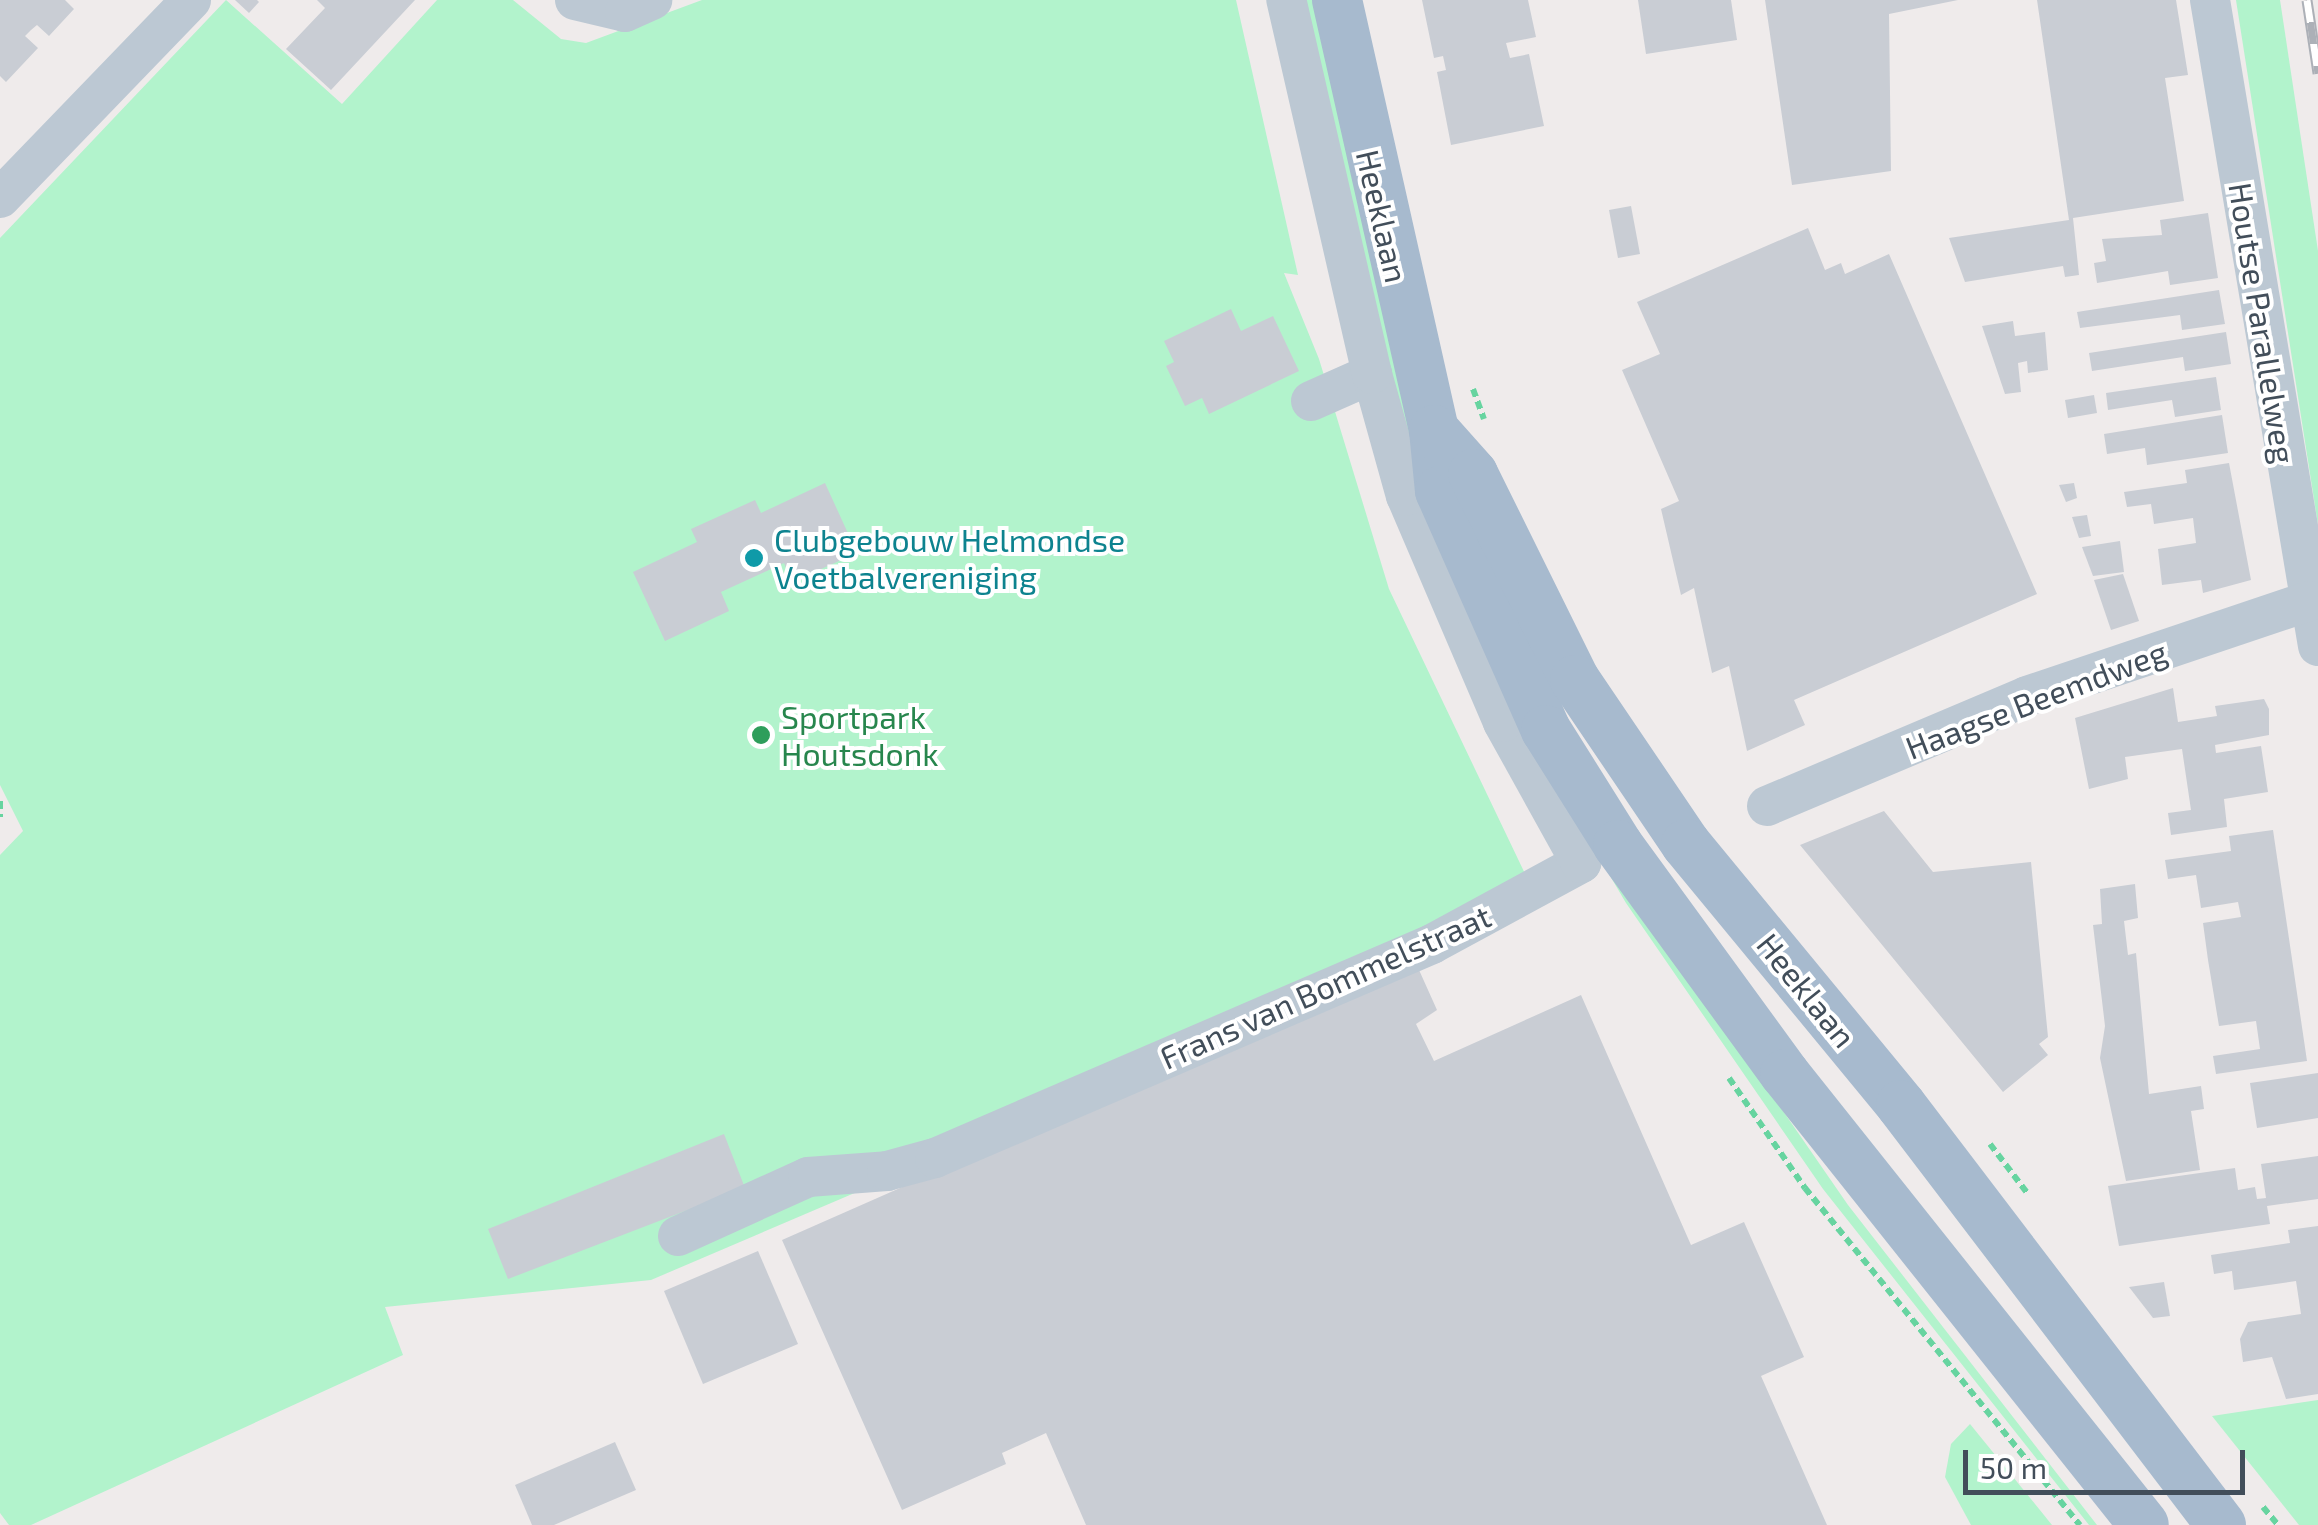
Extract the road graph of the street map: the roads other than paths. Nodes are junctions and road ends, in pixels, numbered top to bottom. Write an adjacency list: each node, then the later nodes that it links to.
1 (191, 0): 7 (street)
2 (575, 0): 3 (street)
3 (652, 0)
4 (1286, 0): 8 (street, Frans van Bommelstraat)
5 (1337, 0): 10 (main road, Heeklaan)
6 (2210, 0): 11 (street, Houtse Parallelweg)
7 (0, 198)
8 (1372, 374): 9 (street); 14 (street, Frans van Bommelstraat)
9 (1311, 401)
10 (1434, 430): 15 (main road, Heeklaan); 16 (main road, Heeklaan)
11 (2309, 601): 12 (street, Houtse Parallelweg); 13 (street, Haagse Beemdweg)
12 (2318, 646)
13 (1768, 806)
14 (678, 1236)
15 (2144, 1525)
16 (2221, 1525)

